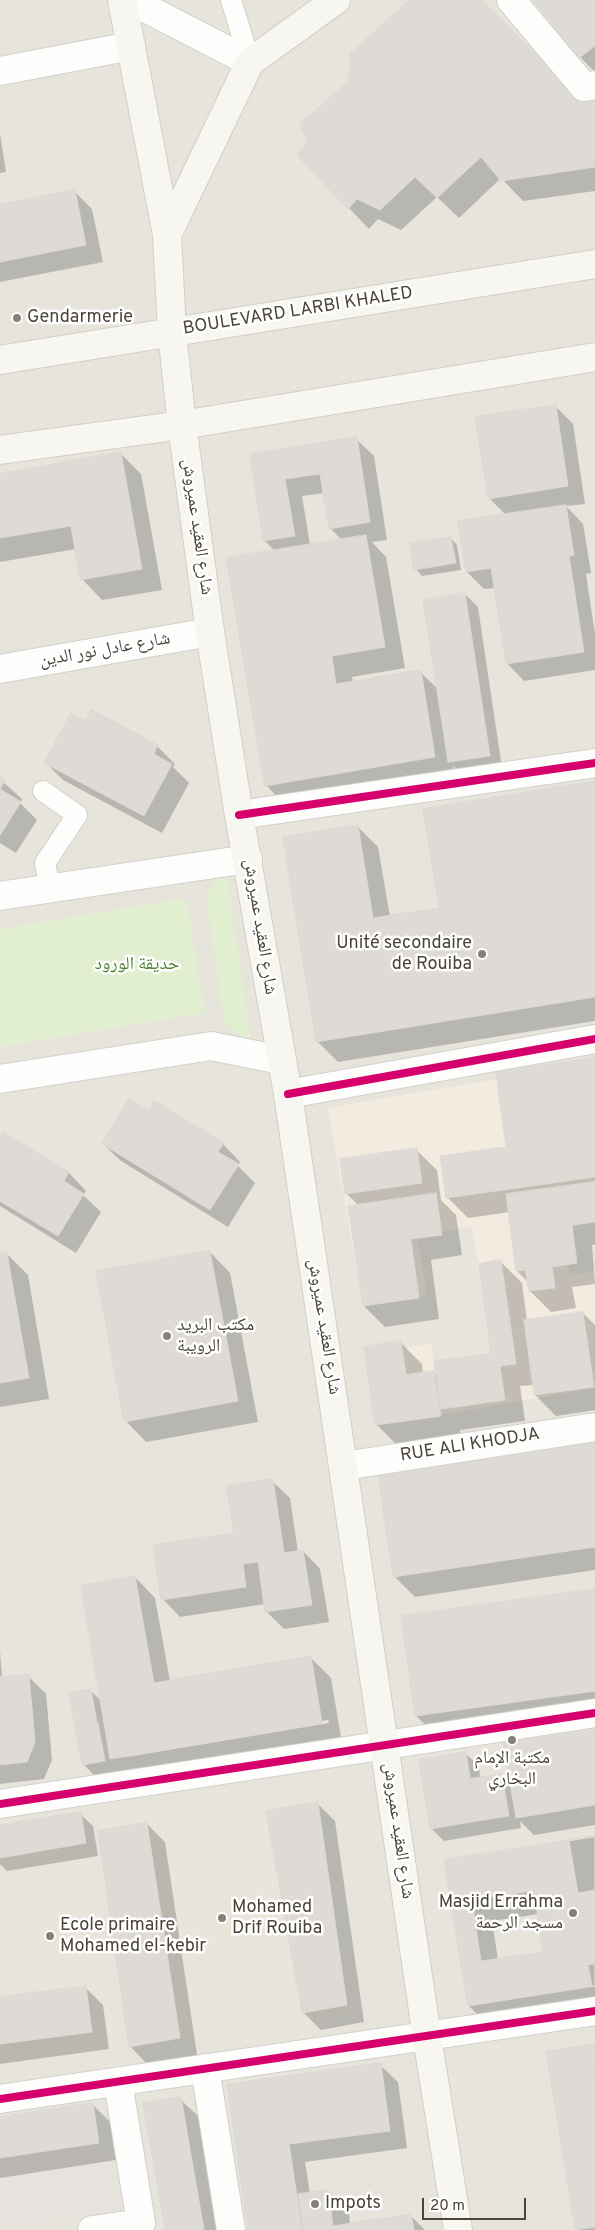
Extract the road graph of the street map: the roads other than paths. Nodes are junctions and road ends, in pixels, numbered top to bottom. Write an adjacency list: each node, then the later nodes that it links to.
1 (122, 0): 6 (main road, شارع العقيد عميروش)
2 (130, 0): 7 (street)
3 (231, 0): 7 (lane)
4 (336, 0): 7 (main road)
5 (511, 0): 9 (street)
6 (131, 46): 8 (street); 10 (main road, شارع العقيد عميروش)
7 (250, 62): 10 (main road)
8 (0, 71)
9 (595, 85)
10 (167, 234): 12 (main road, شارع العقيد عميروش)
11 (595, 264): 12 (main road, BOULEVARD LARBI KHALED)
12 (172, 333): 14 (main road, BOULEVARD LARBI KHALED); 15 (main road, شارع العقيد عميروش)
13 (595, 358): 15 (main road)
14 (0, 360)
15 (182, 425): 16 (main road); 17 (main road, شارع العقيد عميروش)
16 (0, 450)
17 (210, 632): 18 (street, شارع عادل نور الدين); 21 (main road, شارع العقيد عميروش)
18 (0, 669)
19 (595, 763): 21 (street)
20 (43, 792): 23 (lane)
21 (239, 815): 22 (main road, شارع العقيد عميروش)
22 (248, 859): 23 (street); 26 (main road, شارع العقيد عميروش)
23 (50, 889): 24 (street)
24 (0, 896)
25 (595, 1039): 28 (street)
26 (281, 1060): 27 (street); 28 (main road, شارع العقيد عميروش)
27 (0, 1079)
28 (288, 1094): 30 (main road, شارع العقيد عميروش)
29 (595, 1426): 30 (street, RUE ALI KHODJA)
30 (344, 1466): 32 (main road, شارع العقيد عميروش)
31 (595, 1713): 32 (street)
32 (385, 1744): 33 (street); 35 (main road, شارع العقيد عميروش)
33 (0, 1804)
34 (595, 2011): 35 (street)
35 (427, 2037): 36 (street); 41 (main road, شارع العقيد عميروش)
36 (205, 2068): 37 (street); 40 (street)
37 (118, 2082): 38 (street); 39 (street)
38 (0, 2099)
39 (92, 2230)
40 (231, 2230)
41 (458, 2230)

